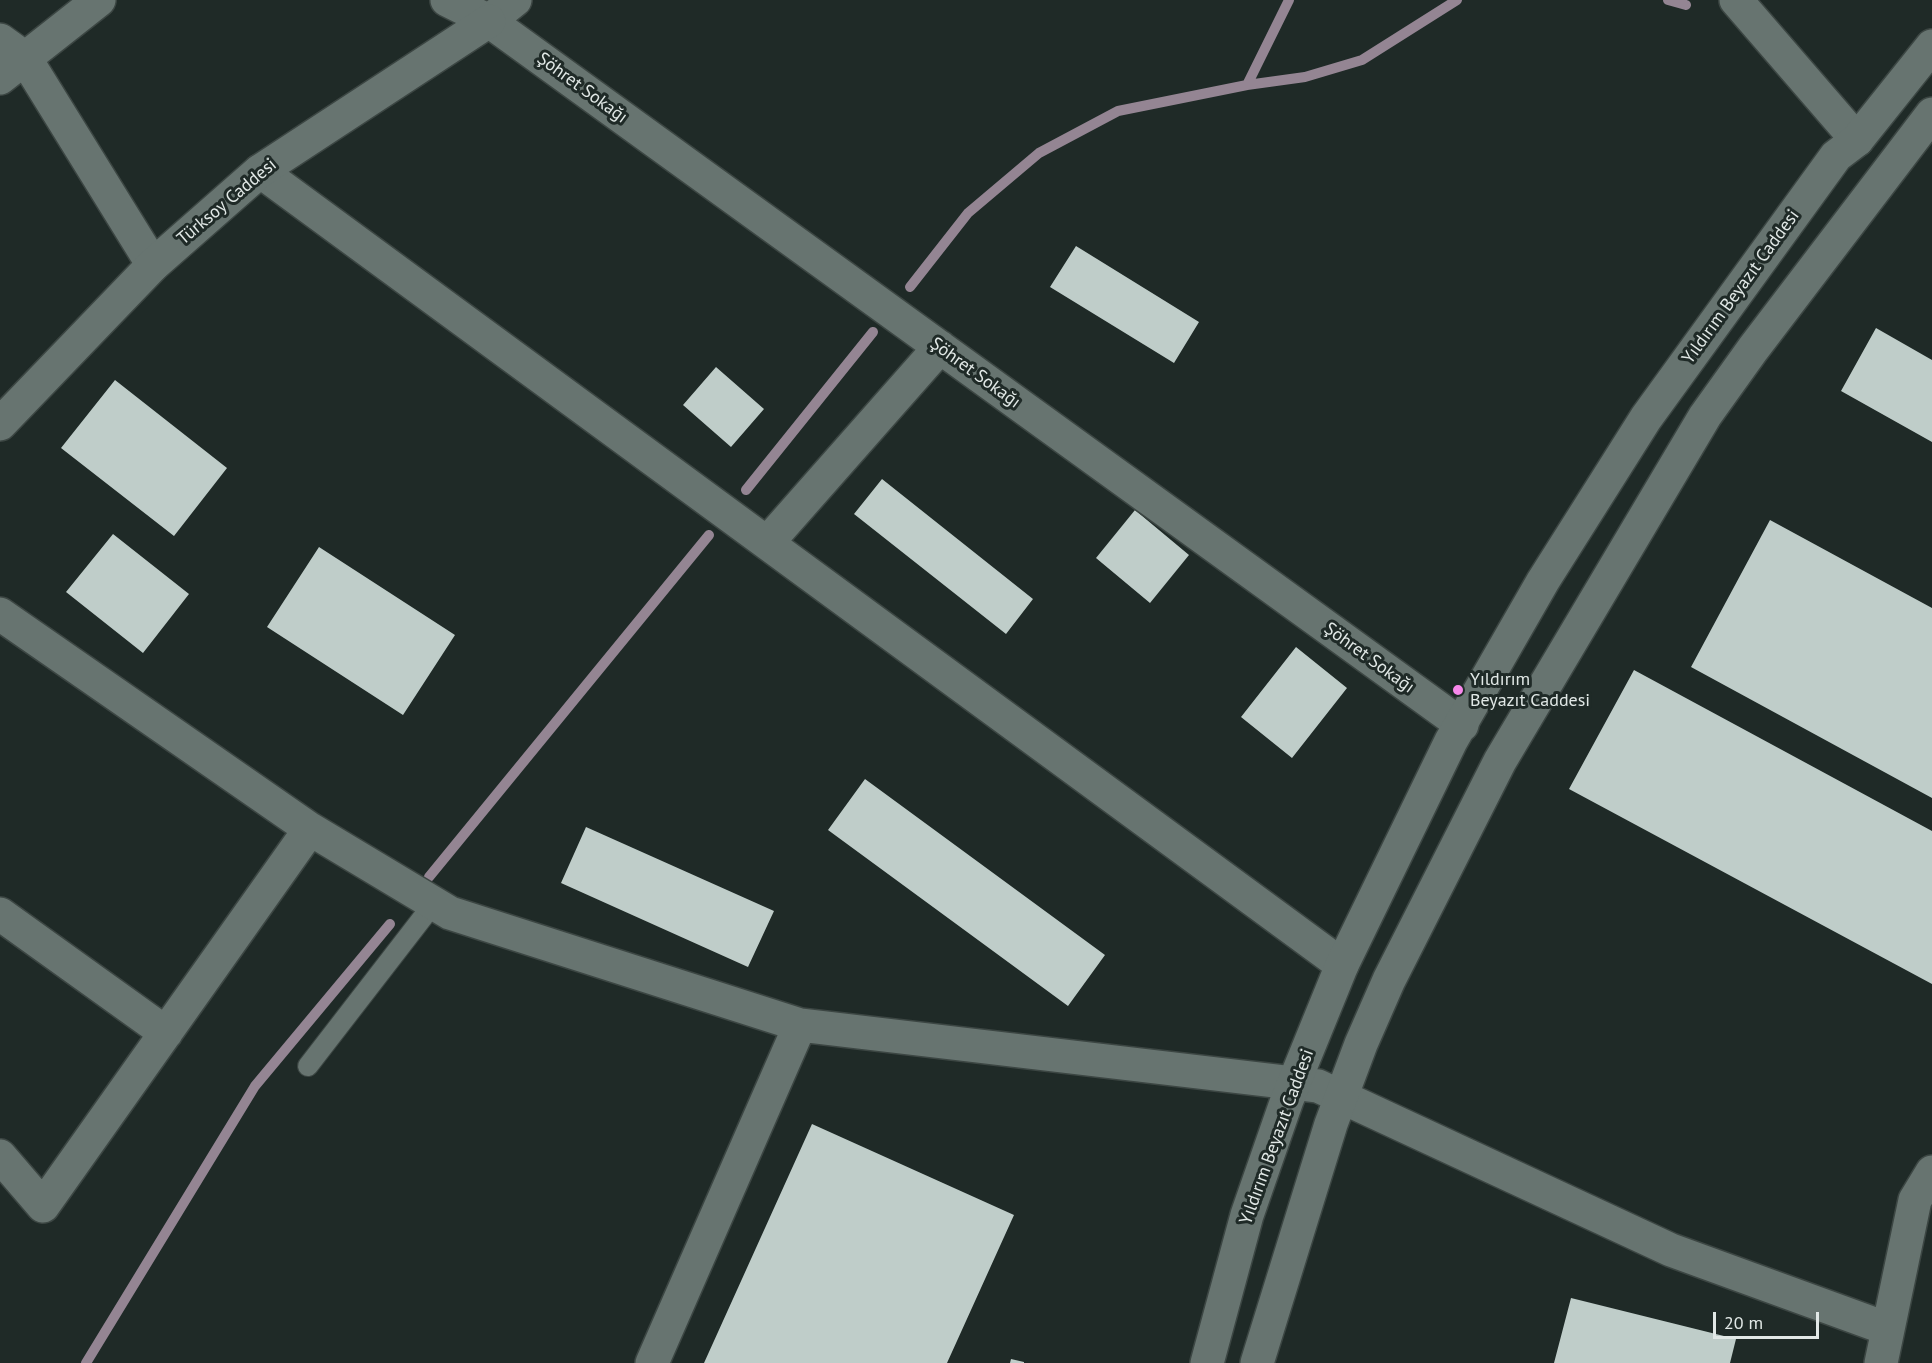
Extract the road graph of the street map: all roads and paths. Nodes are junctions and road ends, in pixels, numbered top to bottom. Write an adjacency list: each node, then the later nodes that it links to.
1 (99, 0): 7 (street)
2 (447, 0): 5 (street, Şöhret Sokağı)
3 (515, 0): 5 (street, Türksoy Caddesi)
4 (1736, 0): 9 (street)
5 (489, 21): 10 (street, Türksoy Caddesi); 12 (street, Şöhret Sokağı)
6 (1932, 46): 9 (street, Yıldırım Beyazıt Caddesi)
7 (8, 59): 11 (street)
8 (1932, 114): 25 (street)
9 (1857, 140): 16 (street, Yıldırım Beyazıt Caddesi)
10 (260, 171): 11 (street, Türksoy Caddesi); 14 (street)
11 (153, 265): 13 (street, Türksoy Caddesi)
12 (940, 347): 14 (street); 16 (street, Şöhret Sokağı)
13 (0, 424)
14 (768, 542): 20 (street)
15 (0, 614): 17 (street)
16 (1462, 725): 20 (street, Yıldırım Beyazıt Caddesi)
17 (309, 829): 18 (street); 22 (street)
18 (434, 903): 21 (street); 23 (lane)
19 (0, 914): 22 (street)
20 (1342, 965): 24 (street, Yıldırım Beyazıt Caddesi)
21 (800, 1025): 24 (street); 29 (street)
22 (165, 1033): 26 (street)
23 (308, 1066)
24 (1294, 1083): 25 (street); 30 (street, Yıldırım Beyazıt Caddesi)
25 (1341, 1097): 28 (street); 31 (street)
26 (0, 1156)
27 (1932, 1172): 28 (street)
28 (1888, 1329): 32 (street)
29 (652, 1363)
30 (1207, 1363)
31 (1257, 1363)
32 (1881, 1363)

